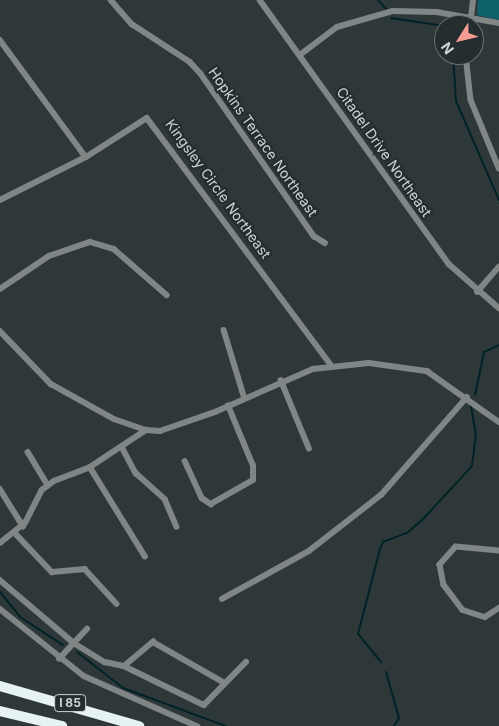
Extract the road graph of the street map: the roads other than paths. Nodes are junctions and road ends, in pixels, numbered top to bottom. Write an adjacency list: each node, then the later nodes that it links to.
1 (111, 0): 14 (street, Hopkins Terrace Northeast)
2 (260, 0): 9 (street, Citadel Drive Northeast)
3 (473, 0): 5 (street)
4 (447, 15): 9 (street)
5 (471, 15)
6 (484, 22): 7 (street)
7 (499, 23)
8 (0, 40): 11 (street)
9 (300, 55): 17 (street, Citadel Drive Northeast)
10 (467, 65): 12 (street)
11 (86, 156): 13 (street, Kingsley Circle Northeast); 22 (street, Kingsley Circle Northeast)
12 (499, 168)
13 (0, 200)
14 (325, 243)
15 (499, 267): 17 (street)
16 (0, 288): 18 (street)
17 (477, 292): 19 (street, Citadel Drive Northeast)
18 (167, 295)
19 (499, 308)
20 (224, 330): 24 (street)
21 (0, 331): 28 (street)
22 (332, 366): 23 (street); 25 (street)
23 (281, 380): 24 (street); 30 (street)
24 (244, 396): 26 (street)
25 (467, 397): 27 (street); 43 (street)
26 (228, 406): 28 (street); 32 (street)
27 (499, 422)
28 (146, 430): 29 (street)
29 (122, 447): 33 (street); 37 (street)
30 (310, 448)
31 (28, 452): 34 (street)
32 (185, 461)
33 (90, 467): 34 (street); 41 (street)
34 (48, 485): 36 (street)
35 (0, 489): 36 (street)
36 (23, 526): 38 (street)
37 (177, 527)
38 (15, 533): 39 (street); 44 (street)
39 (0, 543)
40 (499, 551): 46 (street)
41 (145, 556)
42 (0, 580): 48 (street)
43 (222, 599)
44 (117, 604)
45 (0, 608): 49 (street)
46 (499, 608)
47 (87, 629): 48 (street)
48 (74, 643): 49 (street); 51 (street)
49 (59, 659): 57 (street)
50 (246, 662): 52 (street)
51 (124, 666): 52 (street); 52 (street)
52 (223, 682)
53 (0, 686): 56 (highway, I 85)
54 (0, 711): 55 (highway, I 85)
55 (62, 726)
56 (139, 726)
57 (197, 726)

